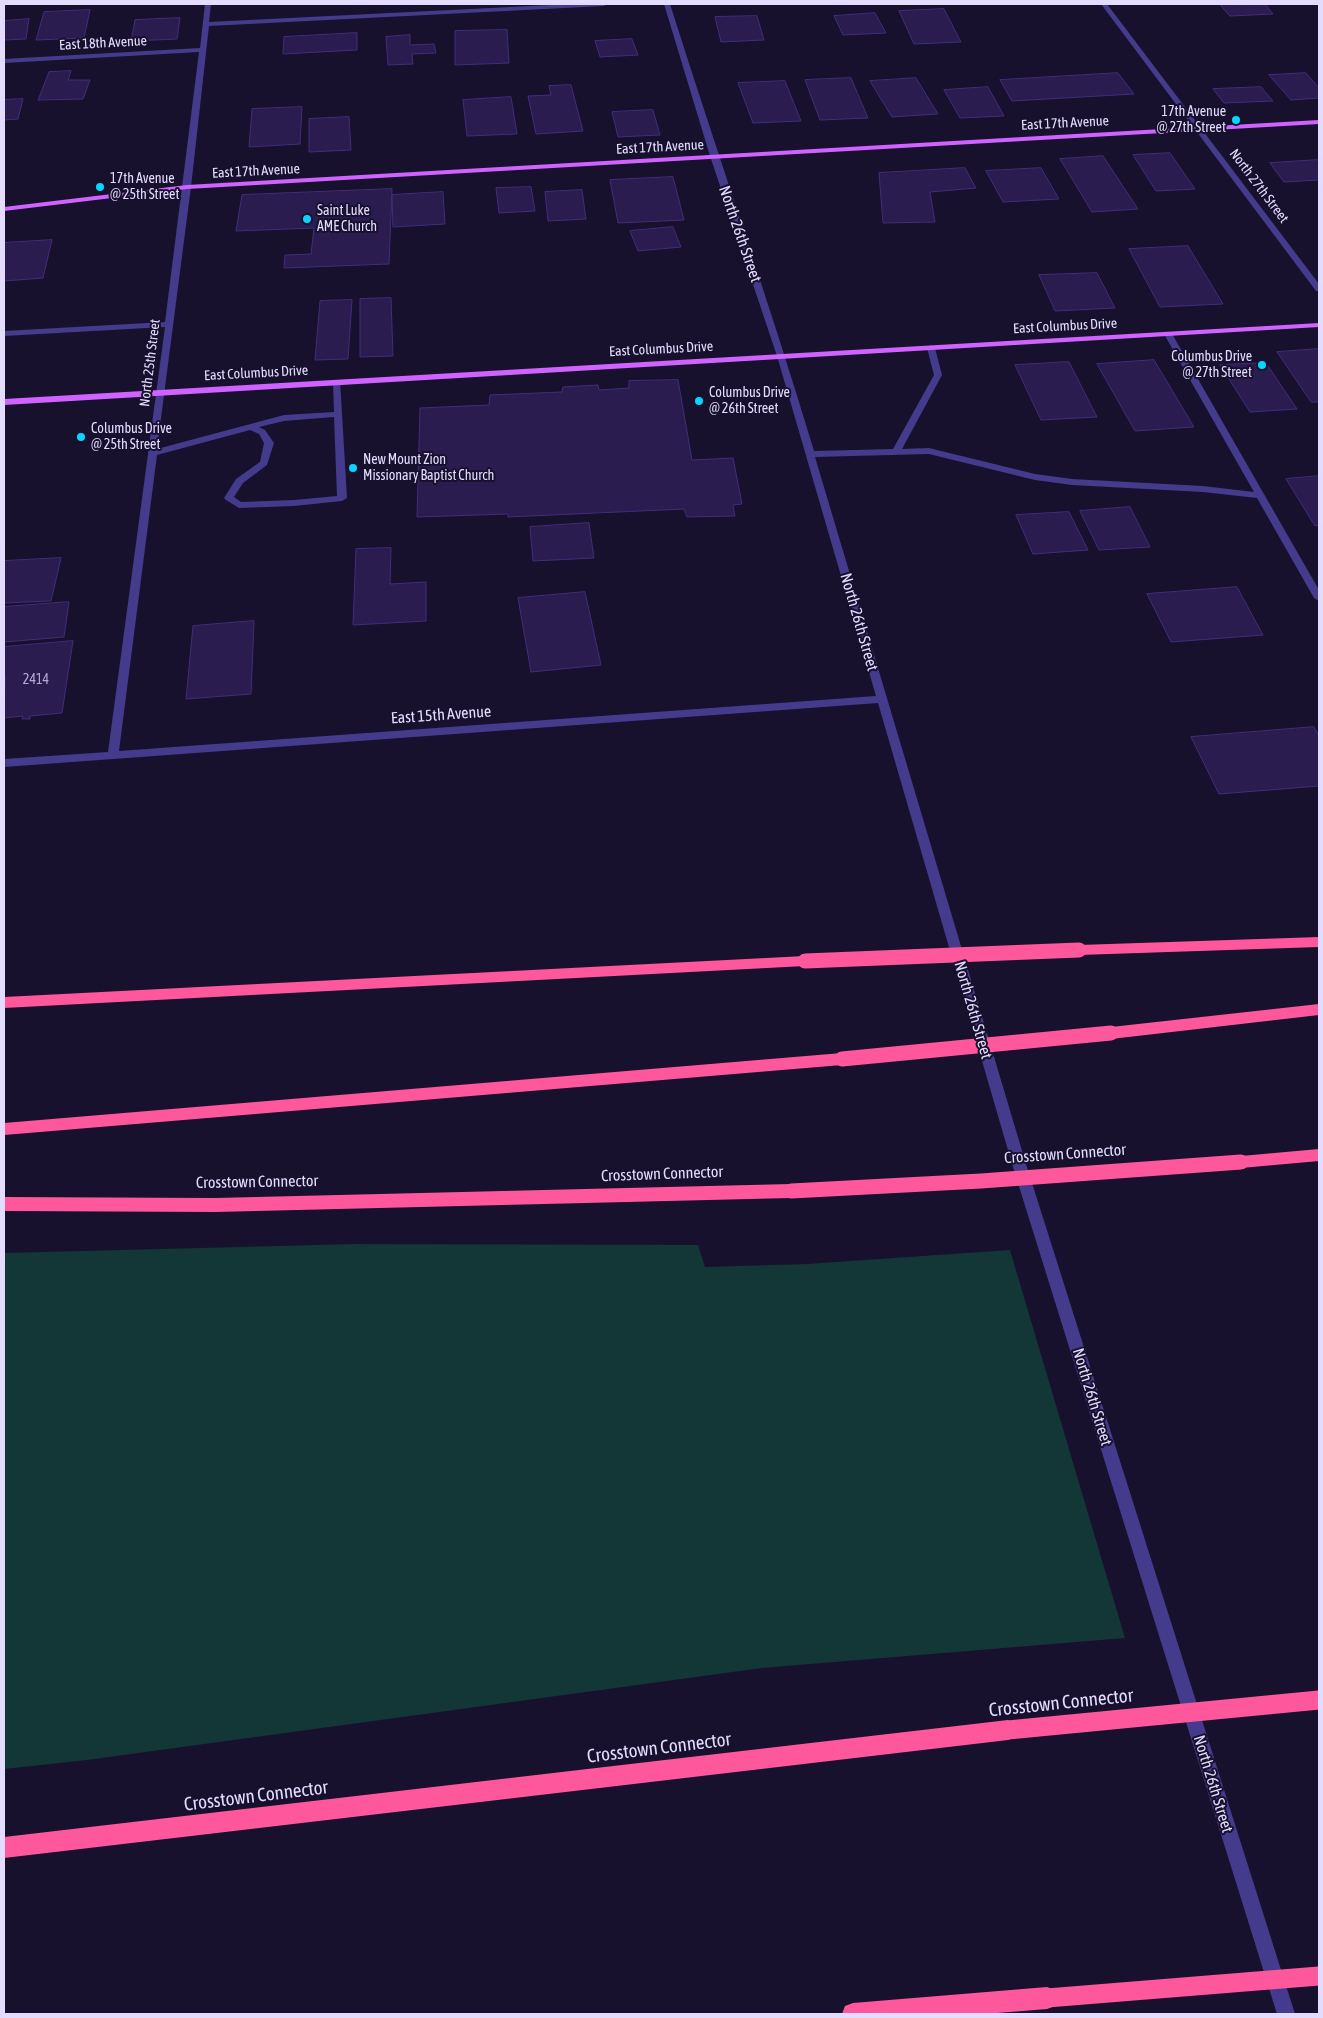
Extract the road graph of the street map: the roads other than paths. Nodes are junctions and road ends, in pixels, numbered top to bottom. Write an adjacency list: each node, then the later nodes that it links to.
1 (208, 4): 5 (street, North 25th Street)
2 (604, 4): 5 (street)
3 (667, 4): 10 (street, North 26th Street)
4 (1104, 4): 9 (street, North 27th Street)
5 (206, 24): 6 (street, North 25th Street)
6 (203, 50): 7 (street, East 18th Avenue); 11 (street, North 25th Street)
7 (4, 61)
8 (1319, 122): 9 (main road, East 17th Avenue)
9 (1199, 128): 10 (main road, East 17th Avenue); 13 (street, North 27th Street)
10 (714, 156): 11 (main road, East 17th Avenue); 19 (street, North 26th Street)
11 (187, 187): 12 (main road, East 17th Avenue); 14 (street, North 25th Street)
12 (4, 209)
13 (1319, 289)
14 (169, 324): 16 (street); 21 (street, North 25th Street)
15 (1319, 325): 17 (main road, East Columbus Drive)
16 (4, 333)
17 (1168, 334): 18 (main road, East Columbus Drive); 28 (street)
18 (931, 348): 19 (main road, East Columbus Drive); 25 (street)
19 (781, 356): 20 (main road, East Columbus Drive); 27 (street, North 26th Street)
20 (337, 382): 21 (main road, East Columbus Drive); 23 (street)
21 (160, 393): 22 (main road, East Columbus Drive); 26 (street, North 25th Street)
22 (4, 402)
23 (339, 414): 24 (street); 24 (street)
24 (251, 427): 26 (street)
25 (896, 451): 27 (street); 28 (street)
26 (152, 453): 31 (street, North 25th Street)
27 (810, 454): 30 (street, North 26th Street)
28 (1260, 496): 29 (street)
29 (1319, 598)
30 (881, 699): 31 (street, East 15th Avenue); 43 (street, North 26th Street)
31 (113, 755): 32 (street, East 15th Avenue)
32 (4, 763)
33 (1319, 942): 34 (highway, bridge)
34 (4, 1003)
35 (1319, 1009): 36 (highway, bridge)
36 (4, 1129)
37 (1319, 1155): 38 (highway, Crosstown Connector, bridge)
38 (4, 1204)
39 (1319, 1700): 40 (highway, Crosstown Connector, bridge)
40 (4, 1848)
41 (1319, 1976): 42 (highway, bridge)
42 (853, 2014)
43 (1286, 2014)

